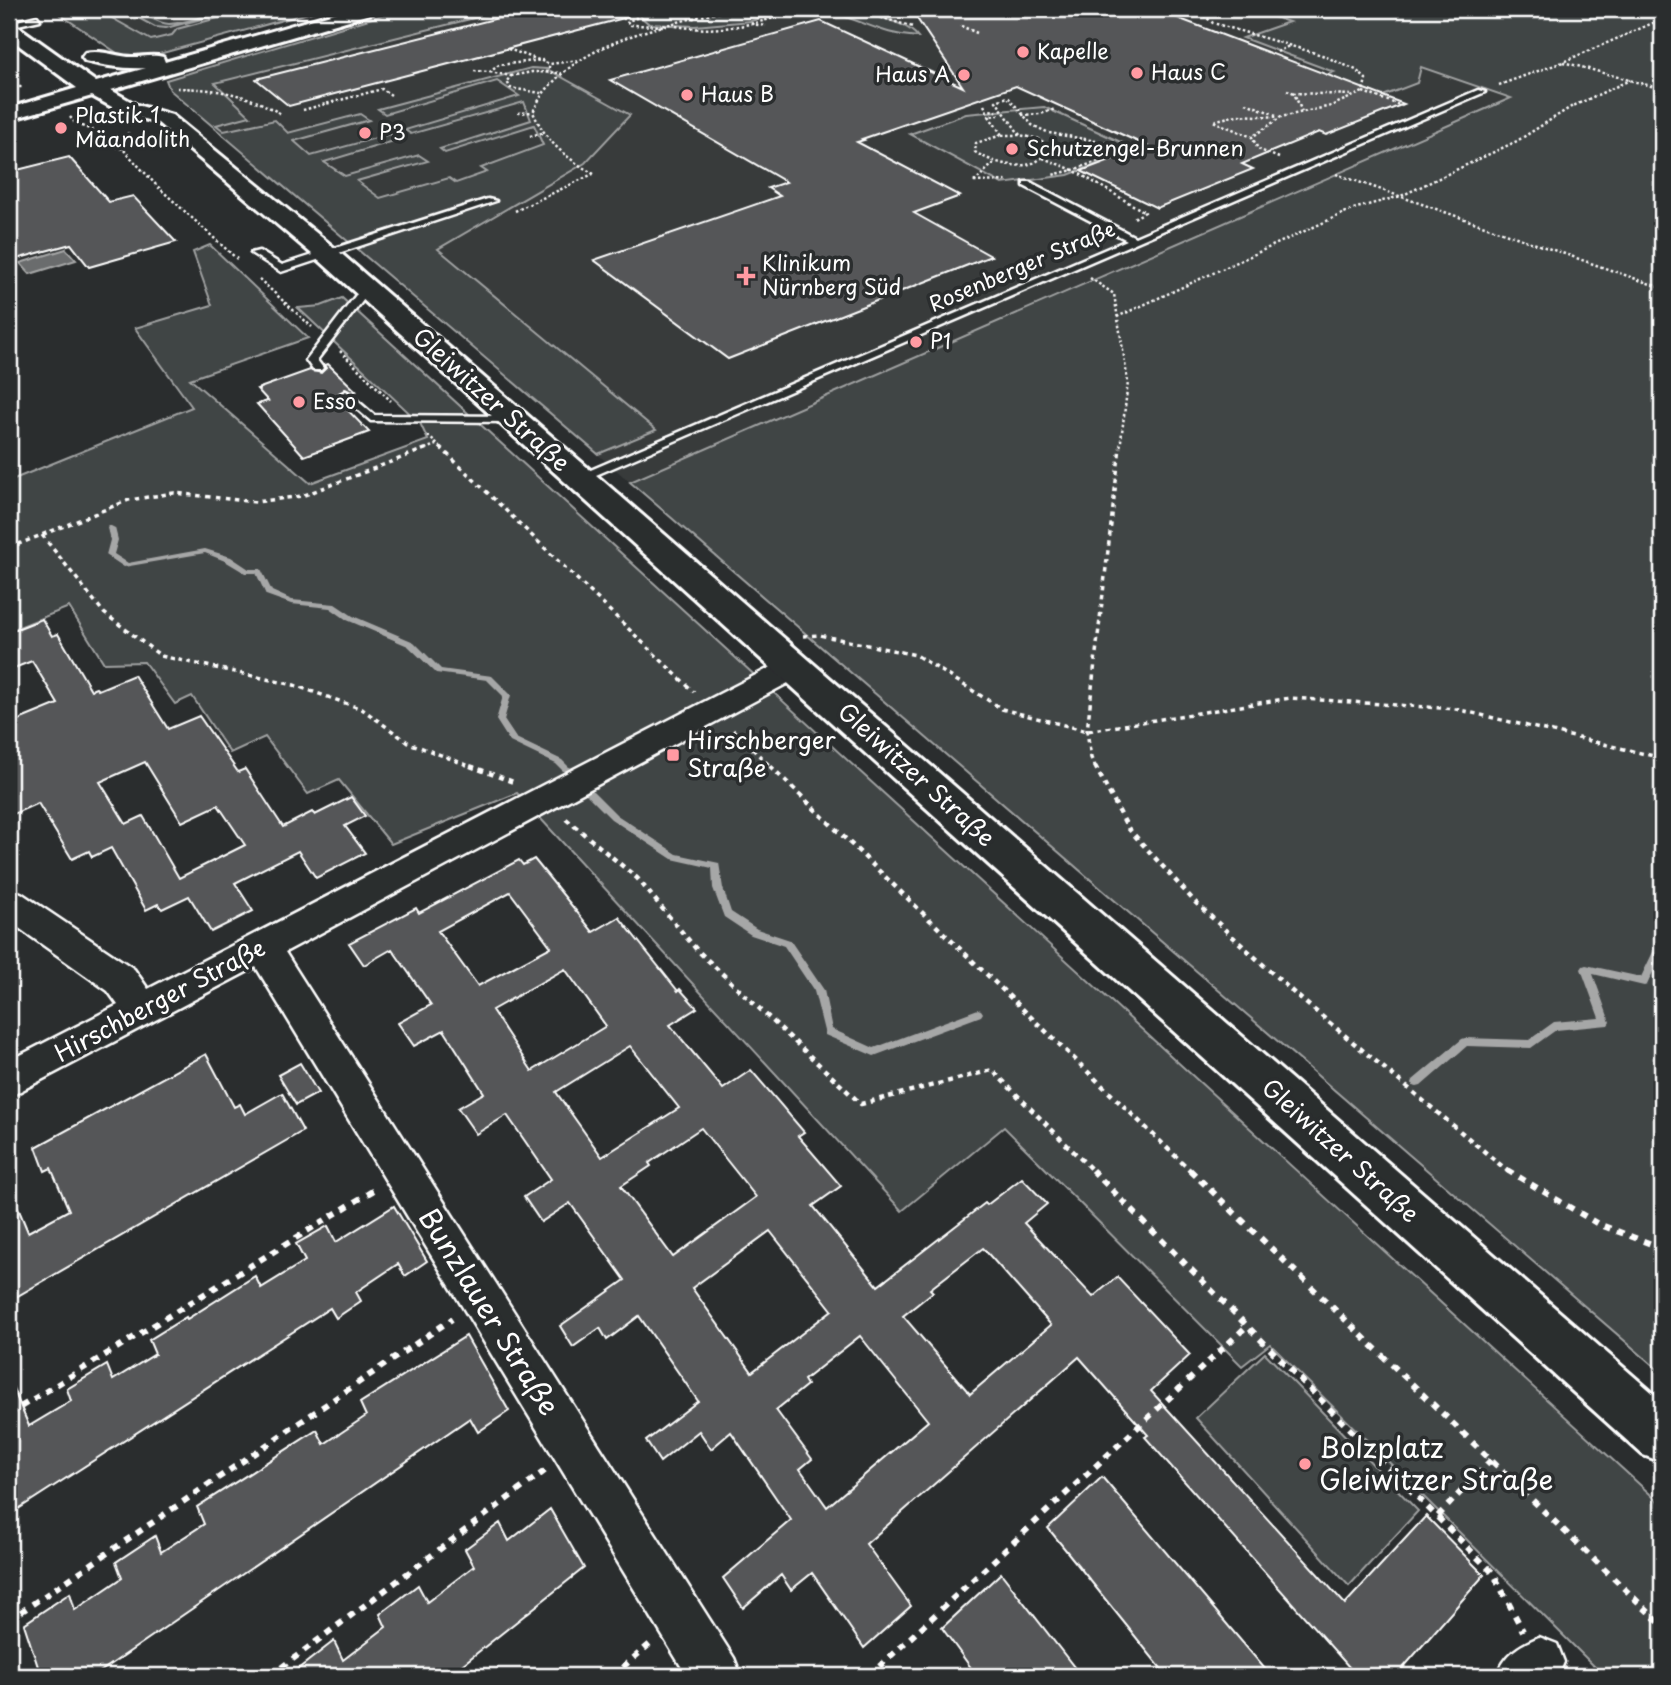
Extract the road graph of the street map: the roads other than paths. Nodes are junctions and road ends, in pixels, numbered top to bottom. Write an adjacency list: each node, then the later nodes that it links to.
1 (366, 9): 7 (main road)
2 (30, 13): 3 (lane); 4 (main road)
3 (9, 27): 9 (main road, Gleiwitzer Straße)
4 (55, 31)
5 (73, 44): 6 (main road, Gleiwitzer Straße)
6 (92, 57): 7 (main road); 8 (main road, Gleiwitzer Straße)
7 (197, 57): 8 (main road)
8 (125, 80): 9 (main road); 12 (main road, Gleiwitzer Straße)
9 (94, 89): 11 (main road); 12 (main road, Gleiwitzer Straße)
10 (1481, 92): 15 (lane, Rosenberger Straße)
11 (9, 114)
12 (166, 119): 17 (main road, Gleiwitzer Straße)
13 (1027, 184): 15 (lane)
14 (491, 201): 17 (lane)
15 (1134, 240): 22 (lane, Rosenberger Straße)
16 (256, 253): 17 (lane)
17 (328, 255): 18 (main road, Gleiwitzer Straße)
18 (368, 292): 19 (lane); 21 (main road, Gleiwitzer Straße)
19 (317, 368)
20 (345, 394): 21 (lane)
21 (513, 419): 22 (main road, Gleiwitzer Straße)
22 (578, 478): 23 (main road, Gleiwitzer Straße)
23 (779, 653): 25 (street, Hirschberger Straße); 28 (main road, Gleiwitzer Straße)
24 (9, 904): 26 (street)
25 (263, 947): 26 (street, Hirschberger Straße); 29 (street, Bunzlauer Straße)
26 (142, 1011): 27 (street, Hirschberger Straße)
27 (9, 1080)
28 (1662, 1436)
29 (716, 1676)

